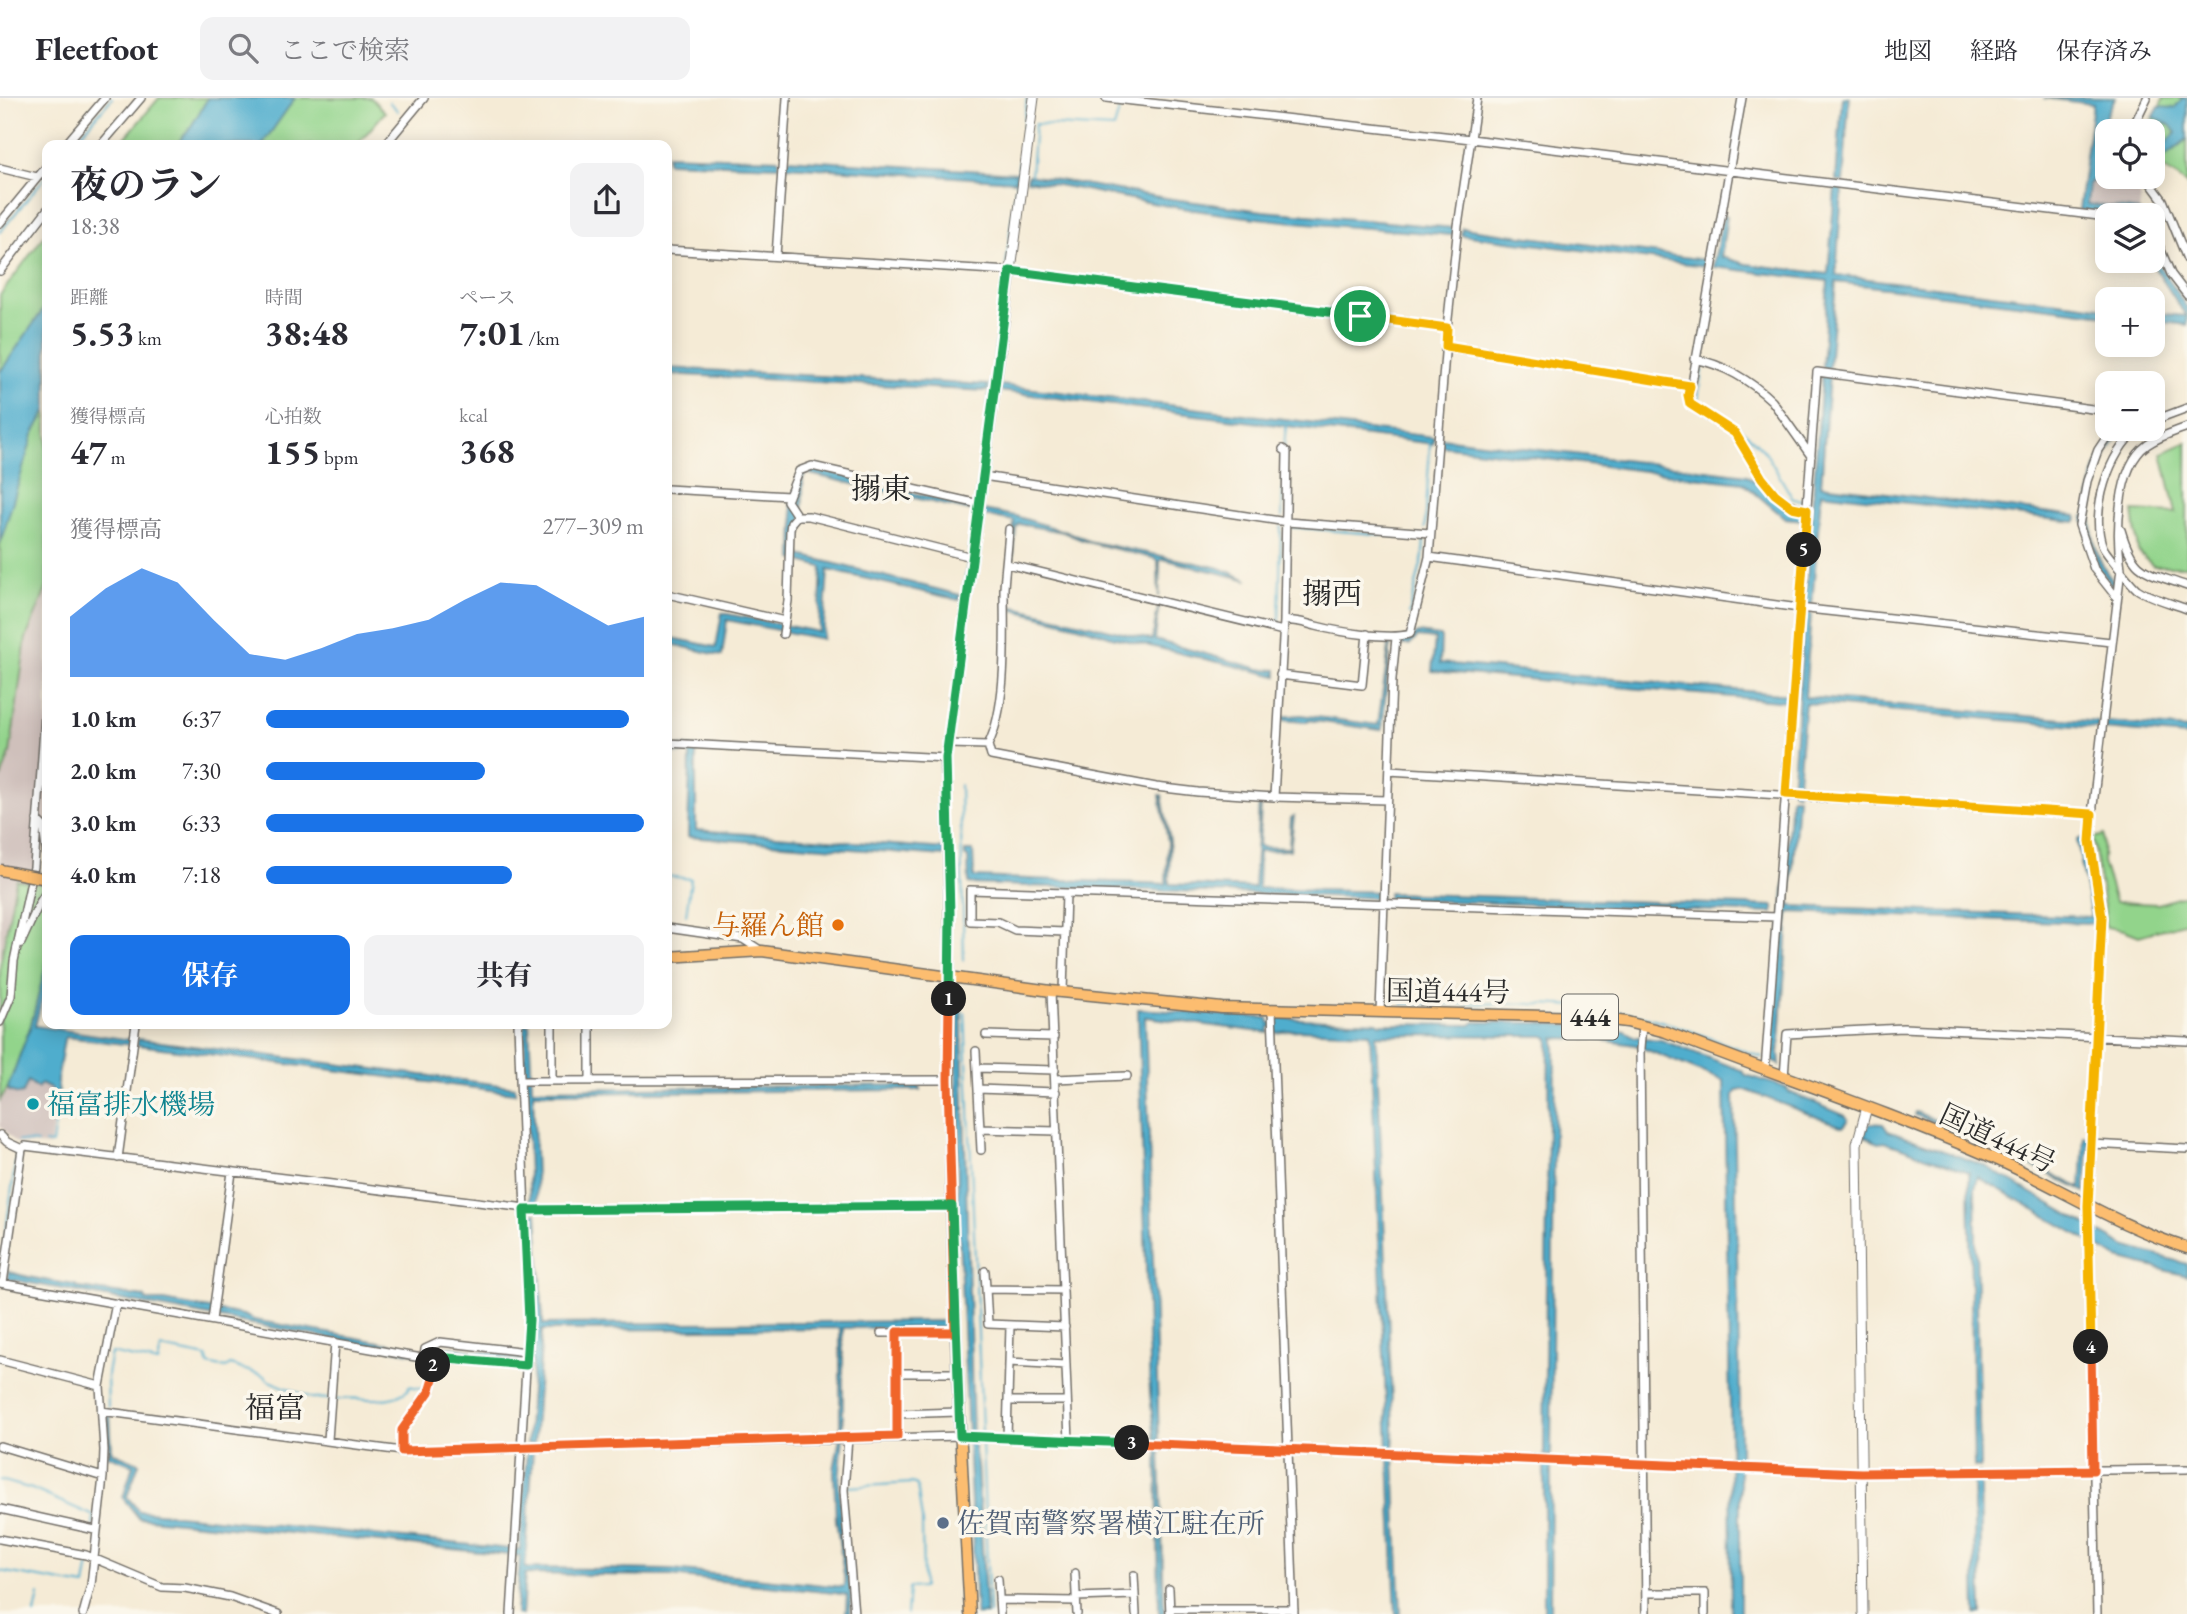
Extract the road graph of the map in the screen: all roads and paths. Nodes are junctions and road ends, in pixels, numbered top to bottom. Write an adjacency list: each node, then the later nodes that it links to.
1 (105, 98): 12 (street)
2 (141, 98): 13 (street)
3 (424, 98): 14 (street)
4 (787, 98): 24 (street)
5 (1034, 98): 28 (street)
6 (1106, 98): 11 (street)
7 (1477, 98): 11 (street)
8 (1742, 98): 16 (street)
9 (2147, 98): 10 (street)
10 (2137, 119)
11 (1471, 139): 16 (street); 30 (street)
12 (69, 140)
13 (105, 140)
14 (389, 140)
15 (0, 168): 18 (street)
16 (1727, 171): 20 (street); 32 (street)
17 (42, 172): 18 (street)
18 (37, 177): 22 (street)
19 (2155, 189): 25 (street)
20 (2095, 215)
21 (42, 216): 27 (street)
22 (0, 223)
23 (672, 250): 24 (street)
24 (776, 256): 28 (street)
25 (2187, 259)
26 (2165, 260): 29 (street)
27 (0, 271)
28 (1010, 271): 30 (street); 42 (street)
29 (2187, 295)
30 (1447, 328): 31 (street)
31 (1446, 346): 33 (street); 51 (street)
32 (1694, 359): 33 (street); 41 (street)
33 (1690, 386): 46 (street)
34 (2187, 408): 36 (street)
35 (2095, 409): 41 (street)
36 (2165, 416)
37 (2187, 427): 49 (street)
38 (2104, 441): 58 (street)
39 (2125, 441): 55 (street)
40 (1285, 450): 48 (street)
41 (1811, 456): 46 (street)
42 (983, 476): 45 (street); 48 (street)
43 (672, 489): 44 (street)
44 (789, 496): 45 (street); 47 (street)
45 (979, 504): 53 (street)
46 (1807, 510): 59 (street)
47 (797, 516): 53 (street); 61 (street)
48 (1287, 522): 51 (street); 62 (street)
49 (2120, 526): 55 (street); 56 (street)
50 (1009, 529): 54 (street)
51 (1430, 533): 52 (street)
52 (1429, 556): 59 (street); 66 (street)
53 (972, 557): 70 (street)
54 (1007, 564): 63 (street); 71 (street)
55 (2121, 569): 58 (street); 60 (street)
56 (2187, 586)
57 (672, 595): 61 (street)
58 (2117, 598): 67 (street)
59 (1799, 608): 67 (street); 75 (street)
60 (2187, 609)
61 (785, 621): 64 (street)
62 (1284, 621): 63 (street); 65 (street)
63 (1283, 631): 68 (street)
64 (783, 634)
65 (1367, 634): 66 (street); 68 (street)
66 (1396, 638): 74 (street)
67 (2111, 642): 78 (street)
68 (1280, 675): 76 (street)
69 (672, 743): 73 (street)
70 (948, 744): 71 (street); 73 (street)
71 (988, 745): 76 (street)
72 (42, 757): 79 (street)
73 (946, 758): 92 (street)
74 (1389, 771): 75 (street); 77 (street)
75 (1786, 794): 78 (street); 86 (street)
76 (1274, 797): 77 (street)
77 (1387, 800): 85 (street)
78 (2092, 814): 105 (street)
79 (37, 820): 80 (street); 89 (street)
80 (42, 825)
81 (0, 870): 82 (main road, bridge)
82 (42, 878)
83 (1066, 893): 85 (street); 88 (street); 88 (street)
84 (42, 899): 89 (street)
85 (1384, 903): 86 (street); 95 (street)
86 (1776, 917): 110 (street)
87 (672, 929): 90 (street)
88 (1065, 932): 94 (street)
89 (19, 945): 97 (street)
90 (762, 951): 91 (main road, 国道444号 / 444); 92 (main road, 国道444号 / 444)
91 (672, 957)
92 (950, 977): 93 (main road, 国道444号 / 444); 114 (main road)
93 (1051, 991): 94 (main road, 国道444号 / 444); 104 (street)
94 (1063, 992): 96 (main road, 国道444号 / 444)
95 (1380, 1012): 96 (main road, 国道444号 / 444); 102 (main road, 国道444号 / 444)
96 (1272, 1020): 168 (street)
97 (0, 1022)
98 (135, 1029): 128 (street)
99 (519, 1029): 115 (street)
100 (552, 1029): 116 (street)
101 (590, 1029): 117 (street)
102 (1641, 1030): 110 (main road, 国道444号 / 444); 170 (street)
103 (986, 1035): 104 (street)
104 (1054, 1037): 109 (street)
105 (2097, 1037): 106 (street); 112 (street); 124 (street)
106 (2187, 1041)
107 (976, 1051): 108 (street)
108 (977, 1069): 109 (street); 118 (street)
109 (1055, 1070): 113 (street)
110 (1765, 1071): 112 (main road, 国道444号 / 444)
111 (1127, 1076): 113 (street)
112 (1784, 1078): 120 (main road, 国道444号 / 444)
113 (1055, 1079): 119 (street)
114 (948, 1080): 117 (street); 130 (main road)
115 (526, 1081): 116 (street); 132 (street)
116 (552, 1081): 117 (street)
117 (590, 1081)
118 (978, 1090): 119 (street); 121 (street)
119 (1056, 1092): 122 (street)
120 (1867, 1107): 131 (main road, 国道444号 / 444); 173 (street)
121 (980, 1129): 122 (street); 127 (street)
122 (1057, 1131): 137 (street)
123 (0, 1135): 125 (street)
124 (2091, 1144): 126 (street); 131 (street)
125 (22, 1149): 128 (street); 135 (street)
126 (2187, 1149)
127 (981, 1150)
128 (118, 1158): 129 (street)
129 (232, 1172): 132 (street); 139 (street)
130 (952, 1206): 132 (street); 143 (main road)
131 (2088, 1206): 133 (main road, 国道444号 / 444); 172 (street)
132 (526, 1210): 146 (street)
133 (2187, 1248)
134 (985, 1271): 136 (street)
135 (3, 1280): 138 (street)
136 (986, 1289): 137 (street); 140 (street)
137 (1063, 1290): 141 (street)
138 (116, 1303): 139 (street); 154 (street)
139 (212, 1320): 145 (street)
140 (1010, 1325): 141 (street); 149 (street)
141 (1065, 1327): 151 (street)
142 (897, 1332): 143 (street); 144 (street); 152 (street)
143 (955, 1332): 153 (main road)
144 (881, 1333)
145 (335, 1342): 147 (street); 164 (street)
146 (527, 1352): 147 (street); 150 (street)
147 (428, 1359): 150 (street); 169 (street)
148 (0, 1360): 154 (street)
149 (1009, 1362): 151 (street); 155 (street)
150 (526, 1365): 167 (street)
151 (1066, 1365): 156 (street)
152 (897, 1373): 153 (street); 159 (street)
153 (956, 1373): 158 (main road)
154 (100, 1386): 157 (street)
155 (1008, 1401): 156 (street); 162 (street)
156 (1068, 1401): 165 (street)
157 (106, 1412): 164 (street); 174 (street)
158 (958, 1412): 159 (street); 161 (main road)
159 (897, 1414): 160 (street)
160 (897, 1436): 161 (street); 163 (street)
161 (961, 1436): 162 (street); 194 (main road)
162 (1007, 1438): 165 (street)
163 (844, 1439): 167 (street); 193 (street)
164 (328, 1440): 169 (street)
165 (1069, 1441): 168 (street)
166 (0, 1446): 174 (street)
167 (524, 1447): 169 (street); 192 (street)
168 (1287, 1450): 170 (street); 189 (street)
169 (402, 1451)
170 (1644, 1465): 173 (street); 183 (street)
171 (2187, 1469): 172 (street)
172 (2093, 1470): 173 (street); 201 (street)
173 (1861, 1473): 200 (street)
174 (103, 1478): 176 (street)
175 (0, 1509): 176 (street)
176 (92, 1529): 178 (street)
177 (0, 1539): 178 (street)
178 (90, 1557): 190 (street); 191 (street)
179 (1075, 1573): 185 (street)
180 (1134, 1575): 184 (street)
181 (998, 1579): 186 (street)
182 (1169, 1589): 187 (street)
183 (1646, 1593): 198 (street); 199 (street)
184 (1135, 1595): 185 (street); 197 (street)
185 (1076, 1599): 186 (street); 196 (street)
186 (999, 1600): 195 (street)
187 (1170, 1611): 188 (street)
188 (1255, 1611): 189 (street)
189 (1294, 1611)
190 (83, 1614)
191 (278, 1614)
192 (511, 1614)
193 (854, 1614)
194 (970, 1614)
195 (999, 1614)
196 (1077, 1614)
197 (1136, 1614)
198 (1646, 1614)
199 (1705, 1614)
200 (1863, 1614)
201 (2097, 1614)

